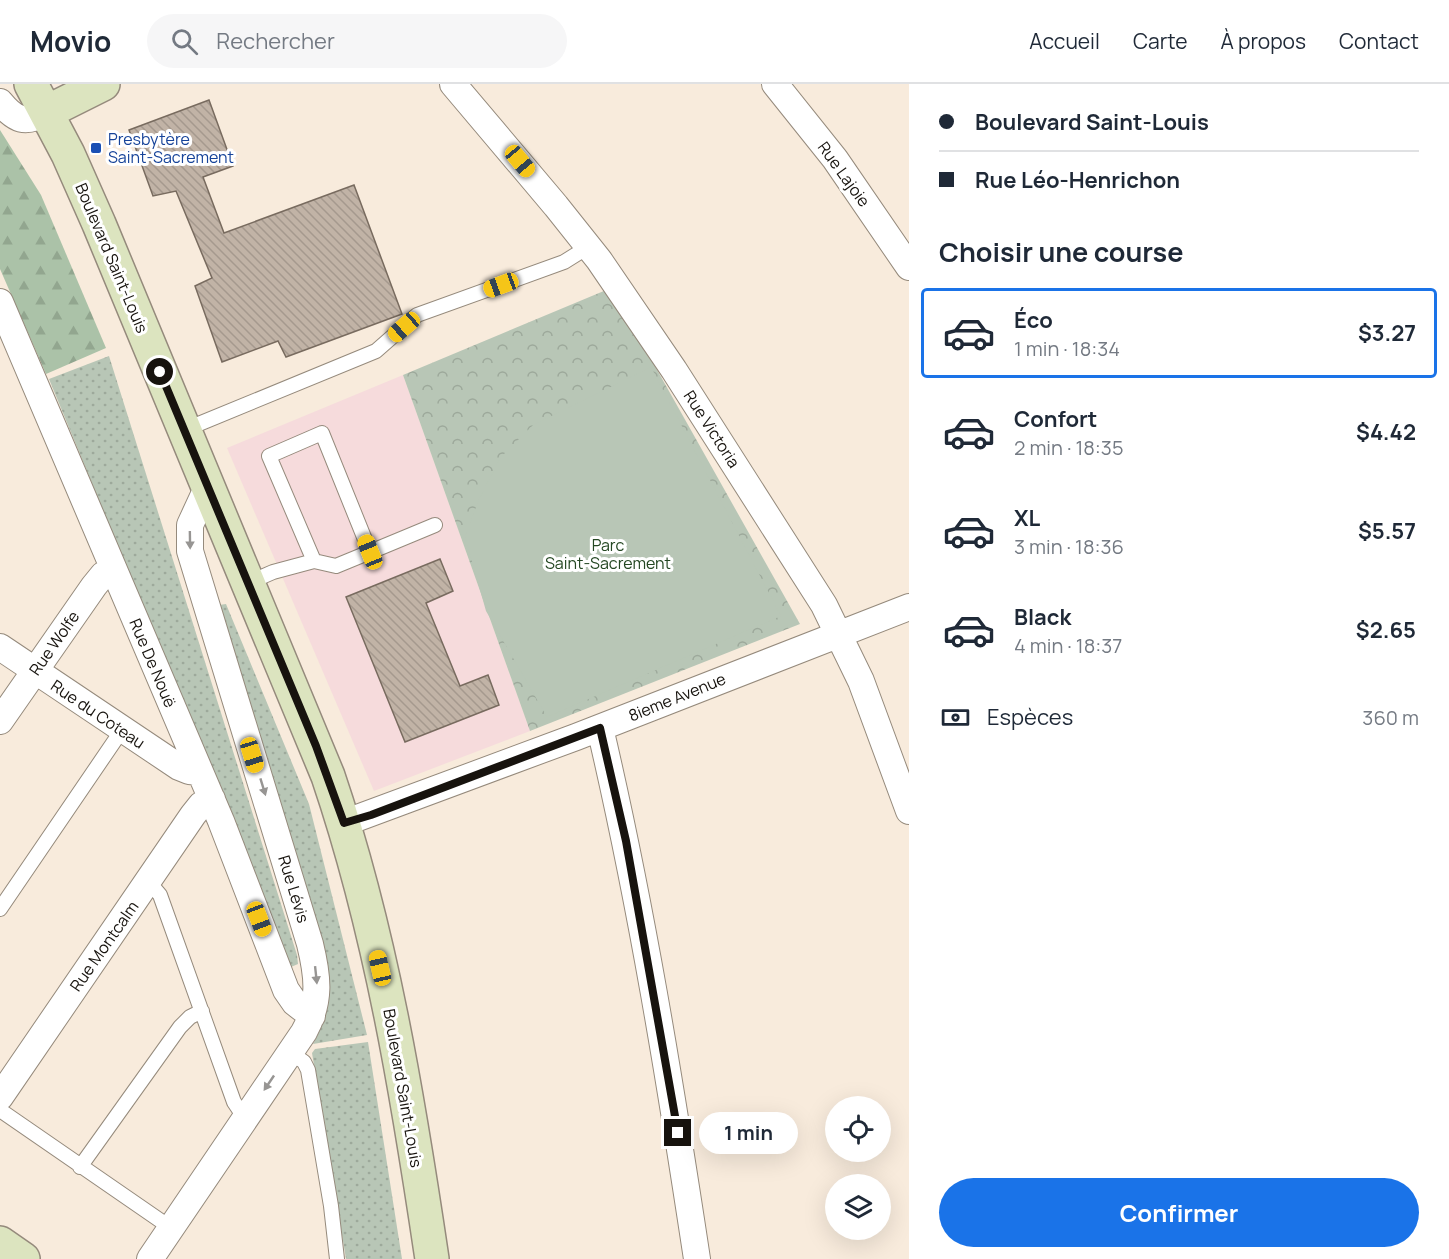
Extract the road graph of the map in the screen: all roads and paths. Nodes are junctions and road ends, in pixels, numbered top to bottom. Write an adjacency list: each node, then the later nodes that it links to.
1 (32, 84): 6 (street, Boulevard Saint-Louis)
2 (103, 84): 6 (street)
3 (453, 84): 7 (street, Rue Victoria)
4 (775, 84): 8 (street, Rue Lajoie)
5 (0, 102): 6 (street)
6 (47, 112): 11 (street, Boulevard Saint-Louis)
7 (588, 247): 11 (lane); 19 (street, Rue Victoria)
8 (909, 267)
9 (0, 302): 10 (street, Rue De Nouë)
10 (8, 346): 16 (street, Rue De Nouë)
11 (184, 430): 12 (street, Boulevard Saint-Louis)
12 (207, 486): 17 (street, Boulevard Saint-Louis); 32 (street, Rue Lévis, one-way to 32)
13 (435, 525): 14 (lane)
14 (370, 552): 15 (lane); 15 (lane)
15 (314, 561): 17 (lane)
16 (113, 569): 21 (street, Rue Wolfe); 25 (street, Rue De Nouë)
17 (248, 583): 28 (street, Boulevard Saint-Louis)
18 (909, 607): 19 (street, 8ieme Avenue)
19 (839, 634): 23 (street, 8ieme Avenue); 27 (street, Rue Victoria)
20 (0, 647): 21 (street, Rue du Coteau)
21 (34, 671): 22 (street, Rue Wolfe); 24 (street, Rue du Coteau)
22 (0, 721)
23 (600, 728): 28 (street, 8ieme Avenue); 44 (street)
24 (122, 729): 25 (street, Rue du Coteau); 30 (lane)
25 (200, 772): 26 (street, Rue De Nouë)
26 (212, 800): 29 (street, Rue Montcalm); 32 (street, Rue De Nouë)
27 (909, 810)
28 (344, 823): 43 (street, Boulevard Saint-Louis)
29 (148, 882): 31 (lane); 34 (street, Rue Montcalm)
30 (0, 909)
31 (202, 1011): 36 (lane); 37 (lane)
32 (312, 1016): 33 (street, Rue Lévis)
33 (290, 1052): 36 (street, Rue Lévis, one-way to 36); 42 (lane)
34 (0, 1097)
35 (0, 1110): 37 (lane)
36 (246, 1116): 38 (street, Rue Lévis)
37 (80, 1167): 38 (lane)
38 (171, 1228): 41 (street, Rue Lévis)
39 (0, 1243): 40 (street)
40 (23, 1259)
41 (150, 1259)
42 (337, 1259)
43 (432, 1259)
44 (697, 1259)

